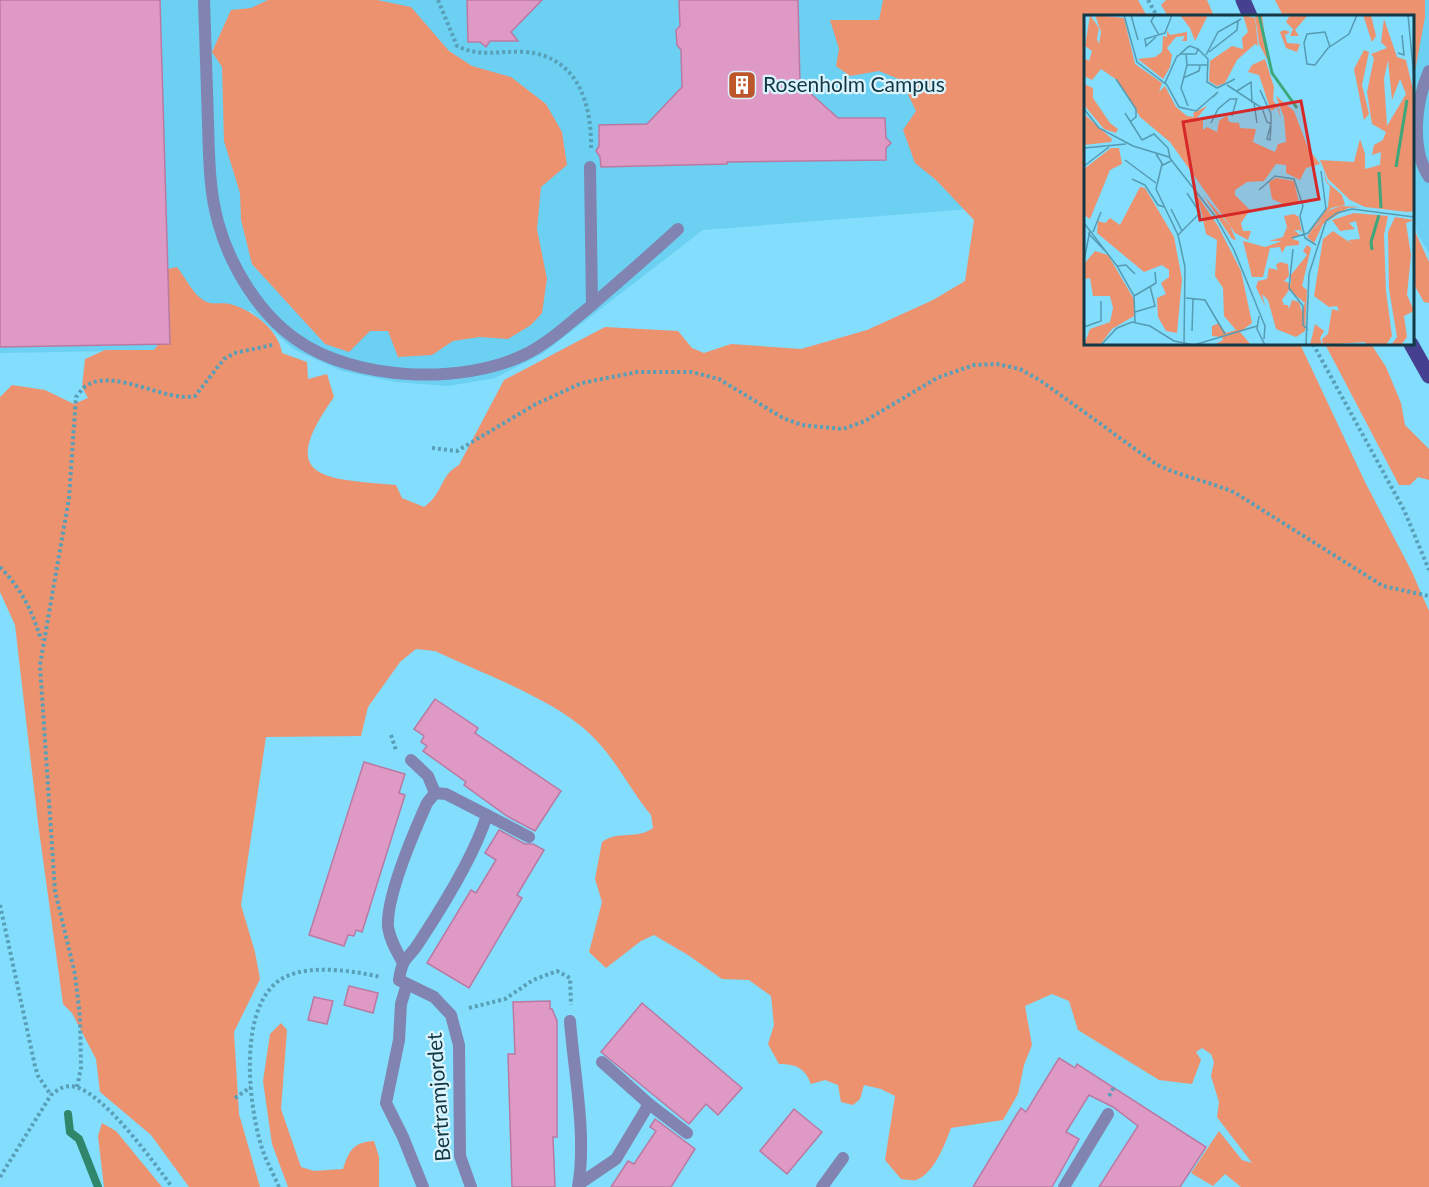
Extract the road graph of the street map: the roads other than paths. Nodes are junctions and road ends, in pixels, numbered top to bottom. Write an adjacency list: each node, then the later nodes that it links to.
1 (204, 0): 8 (lane)
2 (1243, 0): 3 (main road)
3 (1250, 15)
4 (1429, 71): 6 (lane)
5 (590, 168): 8 (lane)
6 (1429, 177)
7 (678, 229): 8 (lane)
8 (592, 305)
9 (1412, 345): 10 (main road)
10 (1429, 376)
11 (411, 760): 12 (lane)
12 (435, 793): 13 (lane); 15 (lane)
13 (487, 815): 14 (lane); 15 (lane)
14 (529, 837)
15 (402, 961): 16 (lane)
16 (403, 982): 24 (lane); 25 (lane, Bertramjordet)
17 (570, 1021): 23 (lane)
18 (602, 1062): 19 (lane)
19 (649, 1104): 21 (lane); 23 (lane)
20 (1108, 1114): 27 (lane)
21 (687, 1133)
22 (843, 1158): 26 (lane)
23 (578, 1186)
24 (423, 1187)
25 (471, 1187)
26 (822, 1187)
27 (1064, 1187)

